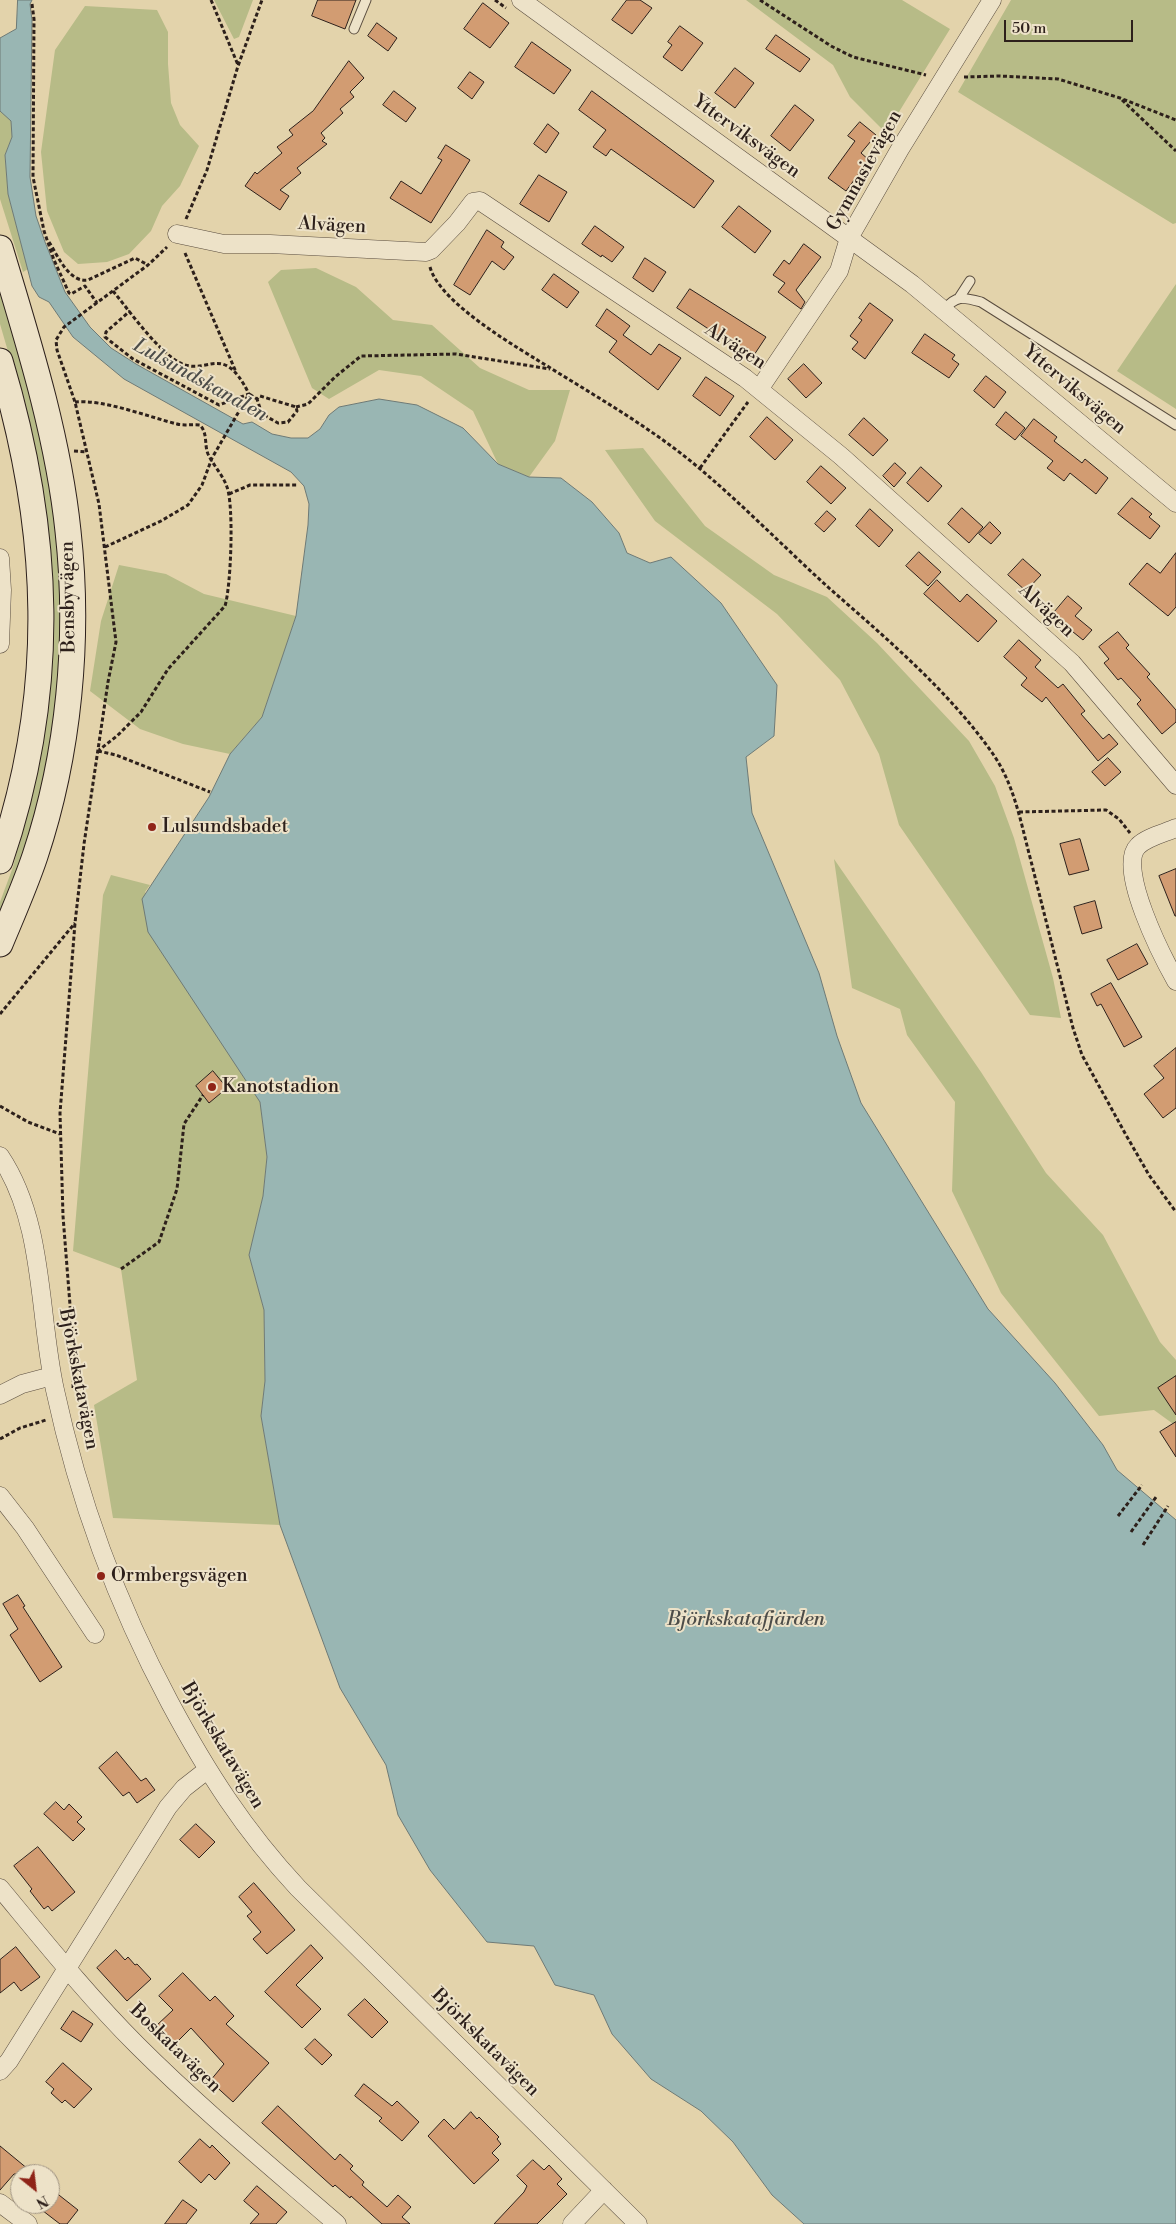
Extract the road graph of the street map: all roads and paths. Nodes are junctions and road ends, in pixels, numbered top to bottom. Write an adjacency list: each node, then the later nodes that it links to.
1 (211, 0): 9 (path)
2 (262, 0): 9 (path)
3 (366, 0): 8 (lane)
4 (521, 0): 16 (street, Ytterviksvägen)
5 (760, 0): 10 (path)
6 (986, 2): 10 (street, Gymnasievägen)
7 (32, 4): 15 (path)
8 (354, 29)
9 (238, 66): 14 (path)
10 (943, 79): 11 (path); 16 (street, Gymnasievägen)
11 (1120, 98): 12 (path); 13 (path)
12 (1176, 120)
13 (1176, 151)
14 (177, 234): 18 (street, Alvägen); 19 (path); 31 (path)
15 (47, 238): 20 (path); 22 (path)
16 (850, 238): 26 (street, Ytterviksvägen); 32 (street, Gymnasievägen)
17 (0, 248): 52 (main road, Bensbyvägen)
18 (426, 252): 30 (path); 32 (street, Alvägen)
19 (148, 265): 20 (path); 23 (path)
20 (82, 281): 22 (path)
21 (970, 281): 24 (lane)
22 (85, 286): 25 (path)
23 (113, 291): 25 (path); 27 (path)
24 (959, 298): 26 (lane); 37 (lane, Ytterviksvägen)
25 (95, 304): 28 (path)
26 (944, 310): 42 (street, Ytterviksvägen)
27 (130, 311): 31 (path); 33 (path)
28 (64, 327)
29 (0, 361): 51 (main road, Bensbyvägen)
30 (552, 369): 36 (path); 39 (path)
31 (237, 373): 33 (path)
32 (760, 388): 39 (path); 46 (street, Alvägen)
33 (249, 394): 34 (path); 38 (path)
34 (257, 399): 36 (path); 36 (path)
35 (75, 402): 38 (path)
36 (296, 408)
37 (1176, 425)
38 (212, 458): 41 (path); 43 (path)
39 (700, 468): 48 (path)
40 (298, 485): 41 (path)
41 (229, 494): 47 (path)
42 (1176, 503)
43 (105, 547)
44 (0, 558): 45 (street)
45 (0, 644)
46 (1176, 785)
47 (210, 792)
48 (1019, 812): 50 (path); 59 (path)
49 (1176, 828): 50 (street)
50 (1138, 846): 53 (street)
51 (0, 861)
52 (0, 944)
53 (1176, 981)
54 (0, 1014): 57 (path)
55 (203, 1095): 60 (path)
56 (0, 1106): 57 (path)
57 (60, 1134): 63 (path)
58 (0, 1156): 61 (street, Björkskatavägen)
59 (1176, 1212)
60 (121, 1269)
61 (52, 1376): 62 (street); 64 (street, Björkskatavägen)
62 (0, 1395)
63 (73, 1397)
64 (61, 1417): 65 (path); 74 (street, Björkskatavägen)
65 (0, 1438)
66 (1142, 1485): 70 (path)
67 (0, 1496): 73 (street)
68 (1156, 1497): 71 (path)
69 (1168, 1506): 72 (path)
70 (1118, 1516)
71 (1131, 1532)
72 (1144, 1545)
73 (95, 1634)
74 (207, 1770): 76 (street); 78 (street, Björkskatavägen)
75 (0, 1888): 76 (street, Boskatavägen)
76 (67, 1967): 77 (street); 81 (street, Boskatavägen)
77 (0, 2071)
78 (604, 2190): 82 (street); 83 (street, Björkskatavägen)
79 (0, 2203): 80 (street)
80 (28, 2224)
81 (336, 2224)
82 (572, 2224)
83 (638, 2224)

